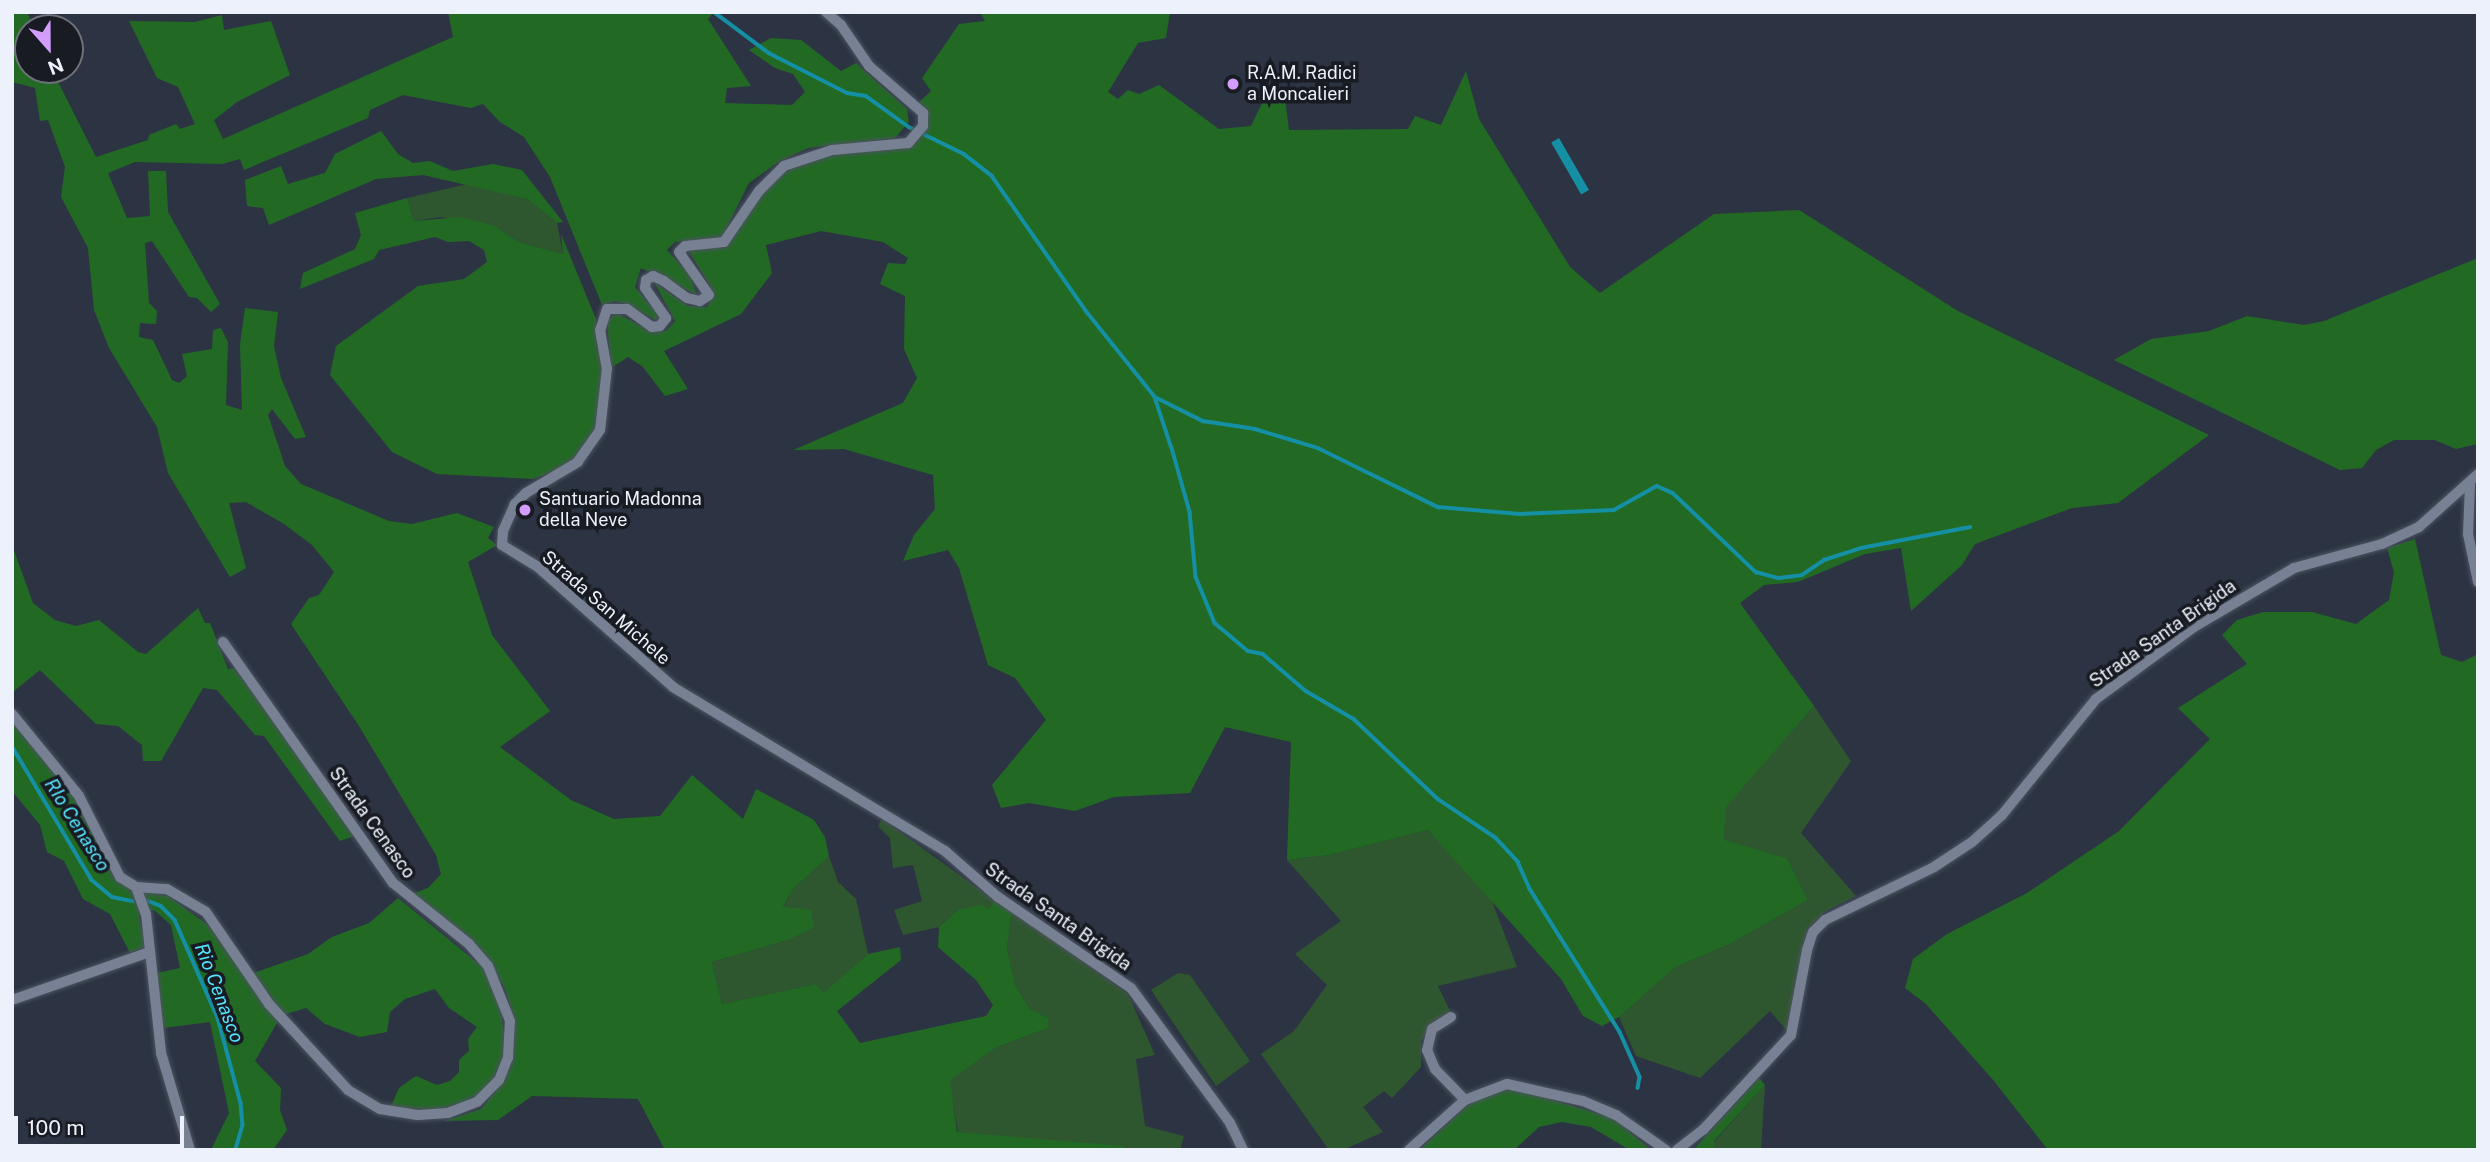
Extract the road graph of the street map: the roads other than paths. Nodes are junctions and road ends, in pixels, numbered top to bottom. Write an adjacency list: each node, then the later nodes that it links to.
1 (826, 12): 7 (street, Strada San Michele)
2 (2478, 474): 3 (street, Strada Santa Brigida)
3 (2470, 485): 4 (street); 17 (street, Strada Santa Brigida)
4 (2478, 582)
5 (223, 642): 8 (street, Strada Cenasco)
6 (12, 714): 8 (street)
7 (945, 851): 14 (street, Strada Santa Brigida)
8 (136, 887): 9 (street)
9 (150, 951): 10 (street); 13 (street)
10 (12, 1000)
11 (1451, 1017): 12 (street)
12 (1465, 1100): 15 (street); 16 (street)
13 (190, 1150)
14 (1243, 1150)
15 (1409, 1150)
16 (1666, 1150)
17 (1677, 1150)

